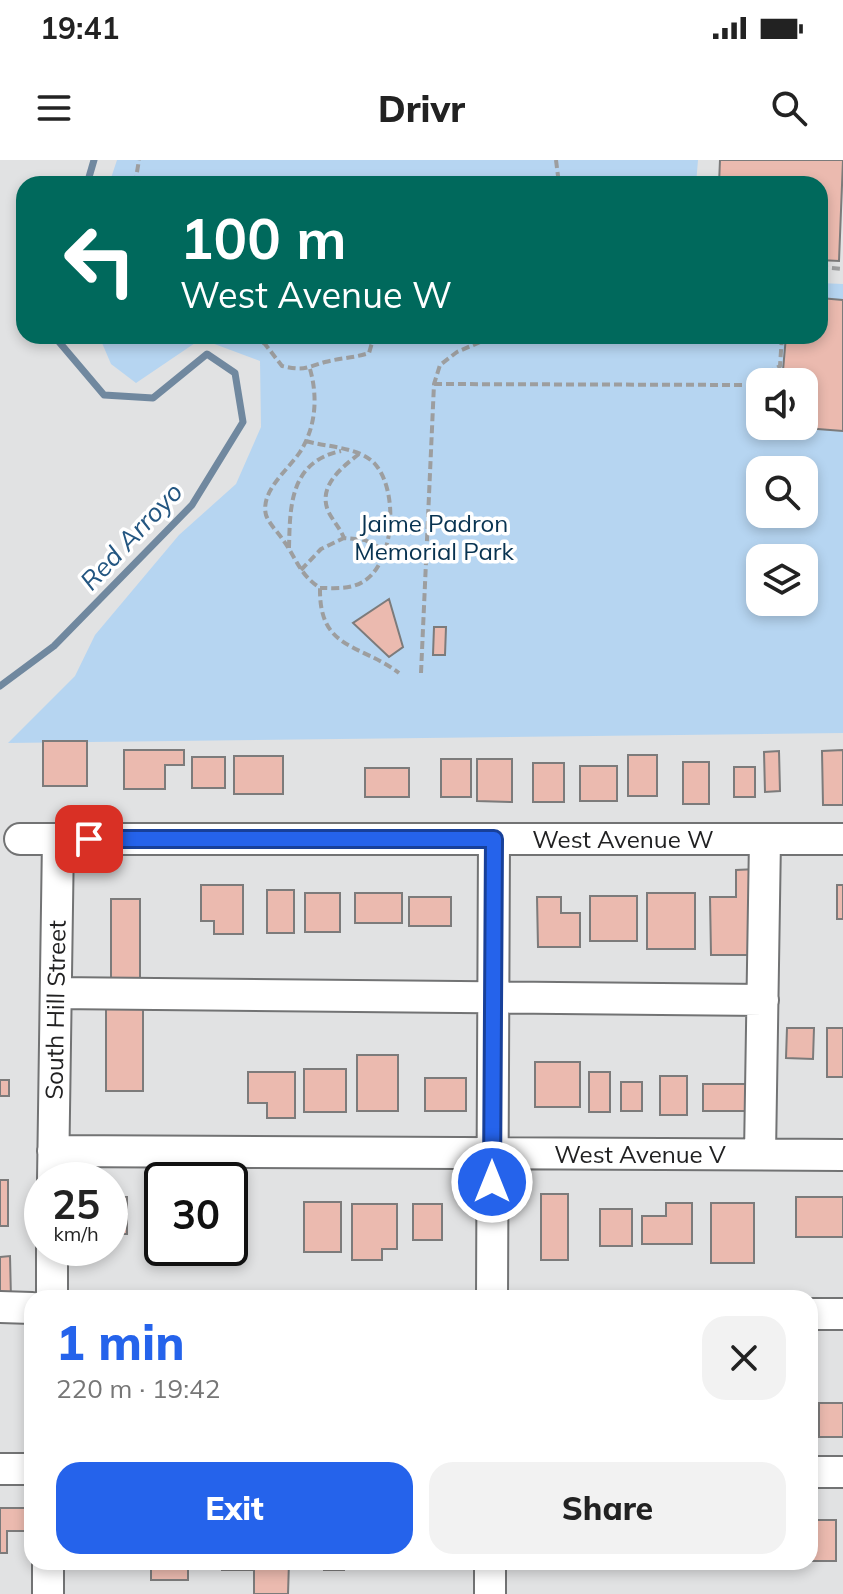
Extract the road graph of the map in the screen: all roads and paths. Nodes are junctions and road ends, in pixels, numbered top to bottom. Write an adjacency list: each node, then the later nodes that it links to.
1 (265, 344): 5 (path)
2 (372, 344): 5 (path)
3 (476, 344): 6 (path)
4 (781, 344): 6 (path)
5 (310, 369): 7 (path)
6 (434, 384): 16 (path)
7 (306, 441): 8 (path); 11 (path)
8 (344, 450): 9 (path); 11 (path)
9 (359, 454): 10 (path); 12 (path)
10 (344, 538): 12 (path); 13 (path)
11 (289, 550): 13 (path)
12 (384, 550): 14 (path)
13 (301, 570): 14 (path)
14 (320, 588): 15 (path)
15 (399, 673)
16 (421, 673)
17 (20, 839): 18 (street, West Avenue W)
18 (58, 839): 19 (street, West Avenue W); 22 (street, South Hill Street)
19 (494, 839): 20 (street, West Avenue W); 23 (street)
20 (765, 839): 21 (street, West Avenue W); 24 (street)
21 (843, 839)
22 (56, 993): 23 (street); 28 (street, South Hill Street)
23 (493, 998): 24 (street); 25 (street)
24 (763, 1000): 26 (street)
25 (492, 1153): 26 (street, West Avenue V); 29 (street, West Avenue V); 32 (street)
26 (760, 1154): 27 (street, West Avenue V)
27 (843, 1155)
28 (53, 1162)
29 (128, 1164)
30 (52, 1266): 31 (street)
31 (52, 1290)
32 (492, 1290)
33 (0, 1307): 34 (street)
34 (24, 1308)
35 (818, 1314): 36 (street)
36 (843, 1314)
37 (0, 1469): 38 (street)
38 (24, 1469)
39 (818, 1472): 40 (street)
40 (843, 1472)
41 (48, 1570): 43 (street)
42 (490, 1570): 44 (street)
43 (48, 1594)
44 (490, 1594)

